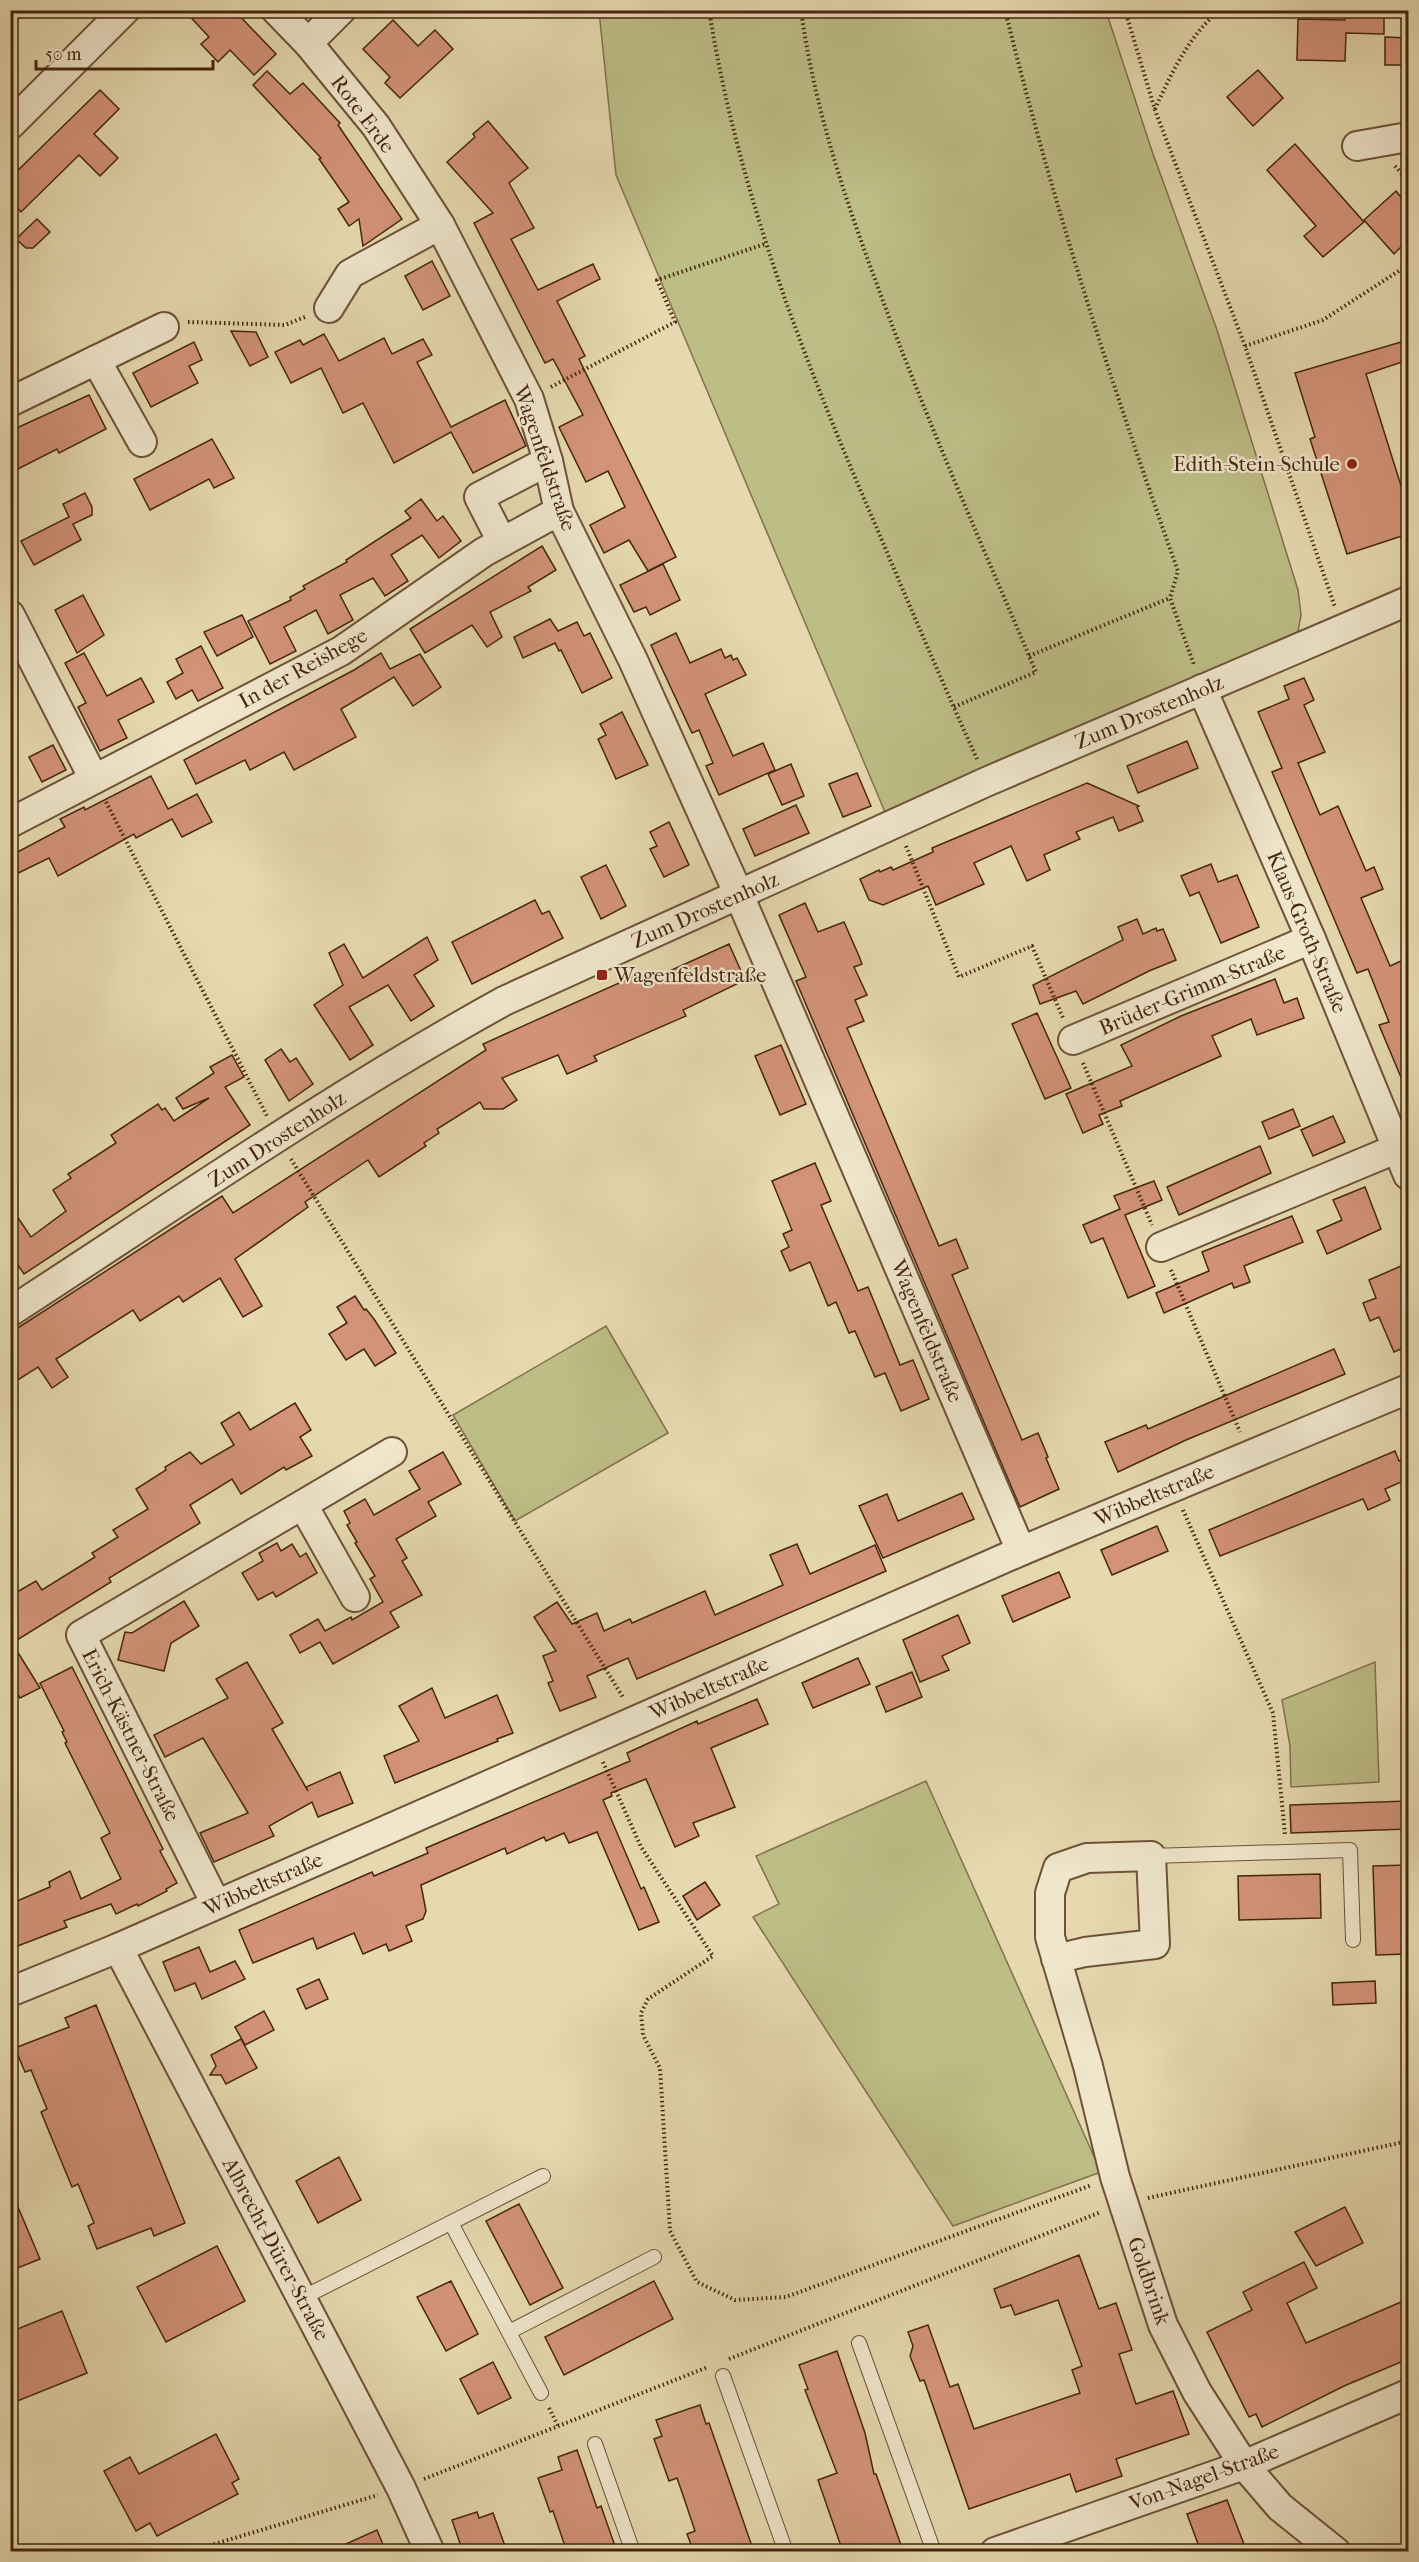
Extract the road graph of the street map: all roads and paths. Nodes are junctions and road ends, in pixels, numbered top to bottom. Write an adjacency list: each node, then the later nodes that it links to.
1 (125, 10): 13 (street)
2 (276, 10): 11 (street, Rote Erde)
3 (341, 10): 11 (street)
4 (710, 10): 17 (path)
5 (801, 10): 33 (path)
6 (1005, 10): 29 (path)
7 (1125, 10): 12 (path)
8 (1161, 10): 9 (path)
9 (1207, 10)
10 (1220, 10): 12 (path)
11 (308, 43): 16 (street, Rote Erde)
12 (1155, 110): 21 (path)
13 (10, 125)
14 (1408, 137): 15 (street)
15 (1357, 146)
16 (440, 225): 19 (street); 23 (street, Wagenfeldstraße)
17 (765, 244): 23 (path); 35 (path)
18 (1408, 266): 21 (path)
19 (329, 308): 20 (path)
20 (164, 327): 22 (street)
21 (1245, 346): 32 (path)
22 (96, 360): 24 (street); 25 (street)
23 (529, 399): 26 (street, Wagenfeldstraße)
24 (10, 402)
25 (142, 442)
26 (548, 461): 27 (street, Wagenfeldstraße); 28 (street)
27 (559, 511): 28 (street, In der Reishege); 40 (street, Wagenfeldstraße)
28 (502, 542): 36 (street, In der Reishege)
29 (1170, 598): 33 (path); 34 (path)
30 (1408, 601): 32 (street, Zum Drostenholz)
31 (10, 615): 36 (street)
32 (1343, 628): 34 (street, Zum Drostenholz)
33 (1029, 656): 35 (path)
34 (1202, 689): 37 (street, Zum Drostenholz); 41 (street, Klaus-Groth-Straße)
35 (954, 707): 37 (path)
36 (94, 779): 38 (street, In der Reishege); 43 (path)
37 (986, 783): 39 (street, Zum Drostenholz)
38 (10, 822)
39 (896, 823): 40 (street, Zum Drostenholz); 42 (path)
40 (739, 895): 43 (street, Zum Drostenholz); 53 (street, Wagenfeldstraße)
41 (1311, 939): 42 (street, Brüder-Grimm-Straße); 44 (street, Klaus-Groth-Straße)
42 (1073, 1040): 46 (path)
43 (278, 1137): 47 (street, Zum Drostenholz); 55 (path)
44 (1398, 1148): 45 (street, Klaus-Groth-Straße); 46 (street)
45 (1408, 1175)
46 (1161, 1247): 50 (path)
47 (10, 1312)
48 (1408, 1389): 50 (street, Wibbeltstraße)
49 (392, 1452): 52 (street, Erich-Kästner-Straße)
50 (1250, 1455): 51 (street, Wibbeltstraße)
51 (1173, 1488): 53 (street, Wibbeltstraße); 57 (path)
52 (303, 1505): 54 (street); 59 (street, Erich-Kästner-Straße)
53 (1021, 1551): 55 (street, Wibbeltstraße)
54 (355, 1597)
55 (637, 1720): 56 (street, Wibbeltstraße)
56 (592, 1738): 59 (street, Wibbeltstraße); 66 (path)
57 (1287, 1852): 58 (lane); 60 (lane)
58 (1151, 1856): 62 (street, Goldbrink); 62 (street)
59 (216, 1904): 61 (street, Wibbeltstraße)
60 (1353, 1940)
61 (118, 1948): 63 (street, Wibbeltstraße); 69 (street, Albrecht-Dürer-Straße)
62 (1056, 1959): 66 (street, Goldbrink)
63 (10, 1992)
64 (1408, 2141): 66 (path)
65 (543, 2176): 67 (lane)
66 (1119, 2190): 72 (path); 78 (street, Goldbrink)
67 (451, 2223): 69 (lane); 70 (lane)
68 (654, 2257): 70 (lane)
69 (302, 2298): 79 (street, Albrecht-Dürer-Straße)
70 (509, 2332): 75 (lane)
71 (860, 2343): 84 (lane)
72 (724, 2361)
73 (713, 2365): 79 (path)
74 (723, 2376): 83 (lane)
75 (541, 2393)
76 (1408, 2394): 78 (street, Von-Nagel-Straße)
77 (595, 2444): 82 (lane)
78 (1244, 2465): 85 (street, Von-Nagel-Straße); 86 (street, Goldbrink)
79 (401, 2488): 80 (path); 81 (street, Albrecht-Dürer-Straße)
80 (188, 2552)
81 (430, 2552)
82 (633, 2552)
83 (786, 2552)
84 (934, 2552)
85 (995, 2552)
86 (1336, 2552)

